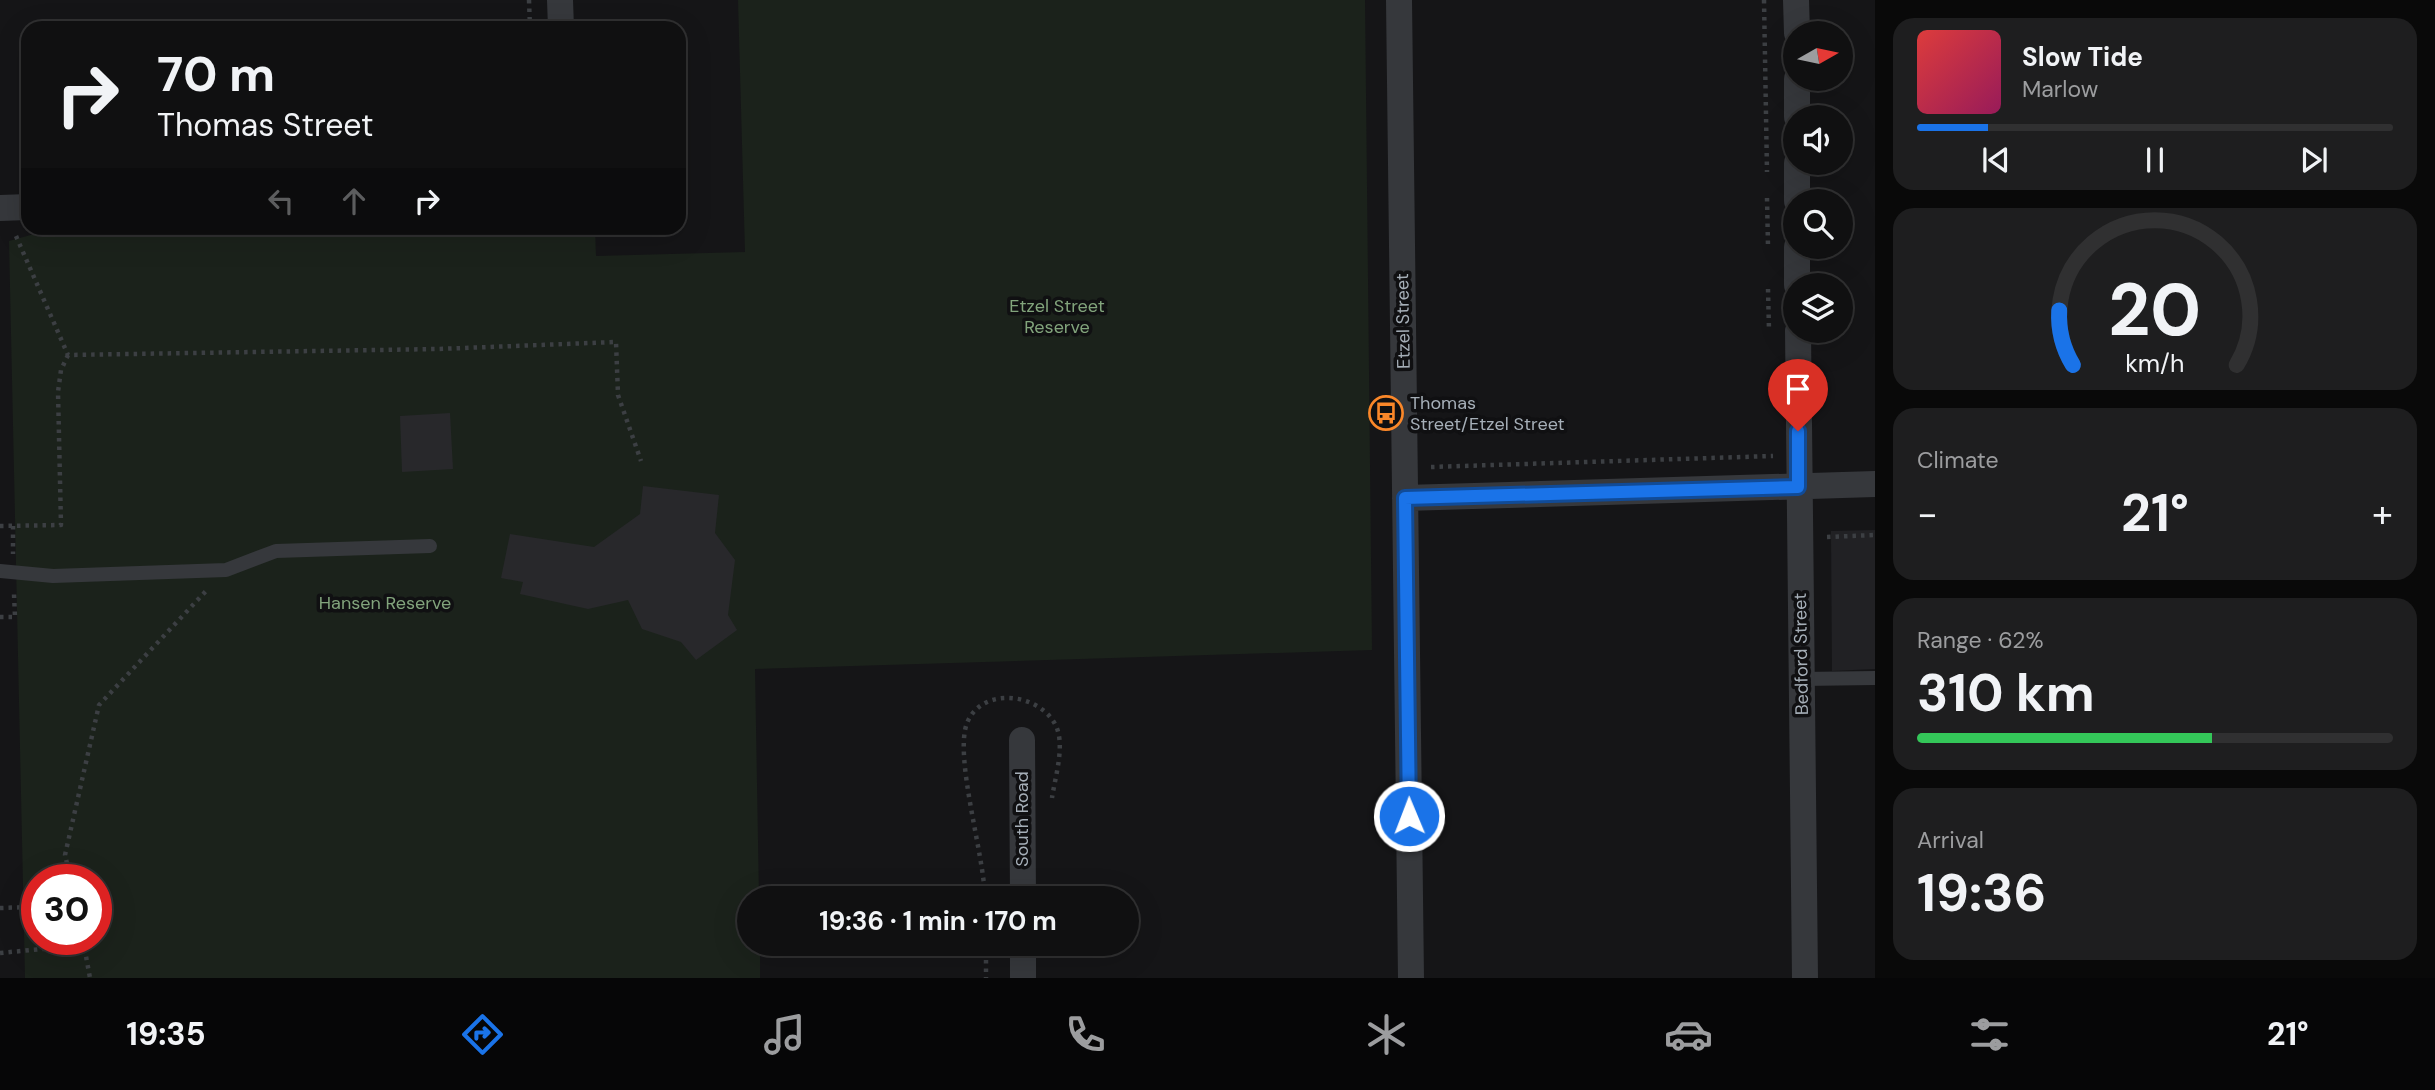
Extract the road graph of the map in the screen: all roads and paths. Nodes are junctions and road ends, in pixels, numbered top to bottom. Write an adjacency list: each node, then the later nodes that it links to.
1 (529, 0): 5 (path)
2 (560, 0): 6 (street)
3 (1399, 0): 18 (street, Etzel Street)
4 (1797, 0): 7 (street)
5 (530, 21)
6 (561, 21)
7 (1797, 21)
8 (0, 208): 9 (street)
9 (21, 218)
10 (21, 232): 12 (path)
11 (1798, 343): 13 (street, Bedford Street)
12 (68, 355): 14 (path); 19 (path)
13 (1798, 456): 15 (path); 17 (street, Bedford Street)
14 (641, 461)
15 (1431, 467)
16 (1875, 484): 17 (street)
17 (1798, 487): 18 (street); 26 (street, Bedford Street)
18 (1405, 498): 42 (street, Etzel Street)
19 (0, 526)
20 (1875, 535): 21 (path)
21 (1826, 537)
22 (429, 546): 23 (lane)
23 (226, 570): 24 (lane); 28 (path)
24 (0, 571)
25 (1875, 678): 26 (lane)
26 (1802, 680): 43 (street, Bedford Street)
27 (1022, 740): 31 (street, South Road)
28 (67, 864)
29 (985, 875): 30 (path)
30 (985, 886)
31 (1023, 886)
32 (21, 907): 33 (path)
33 (0, 908)
34 (21, 950): 35 (path)
35 (0, 953)
36 (86, 955): 39 (path)
37 (986, 956): 40 (path)
38 (1023, 956): 41 (street)
39 (90, 978)
40 (986, 978)
41 (1023, 978)
42 (1411, 978)
43 (1805, 978)

